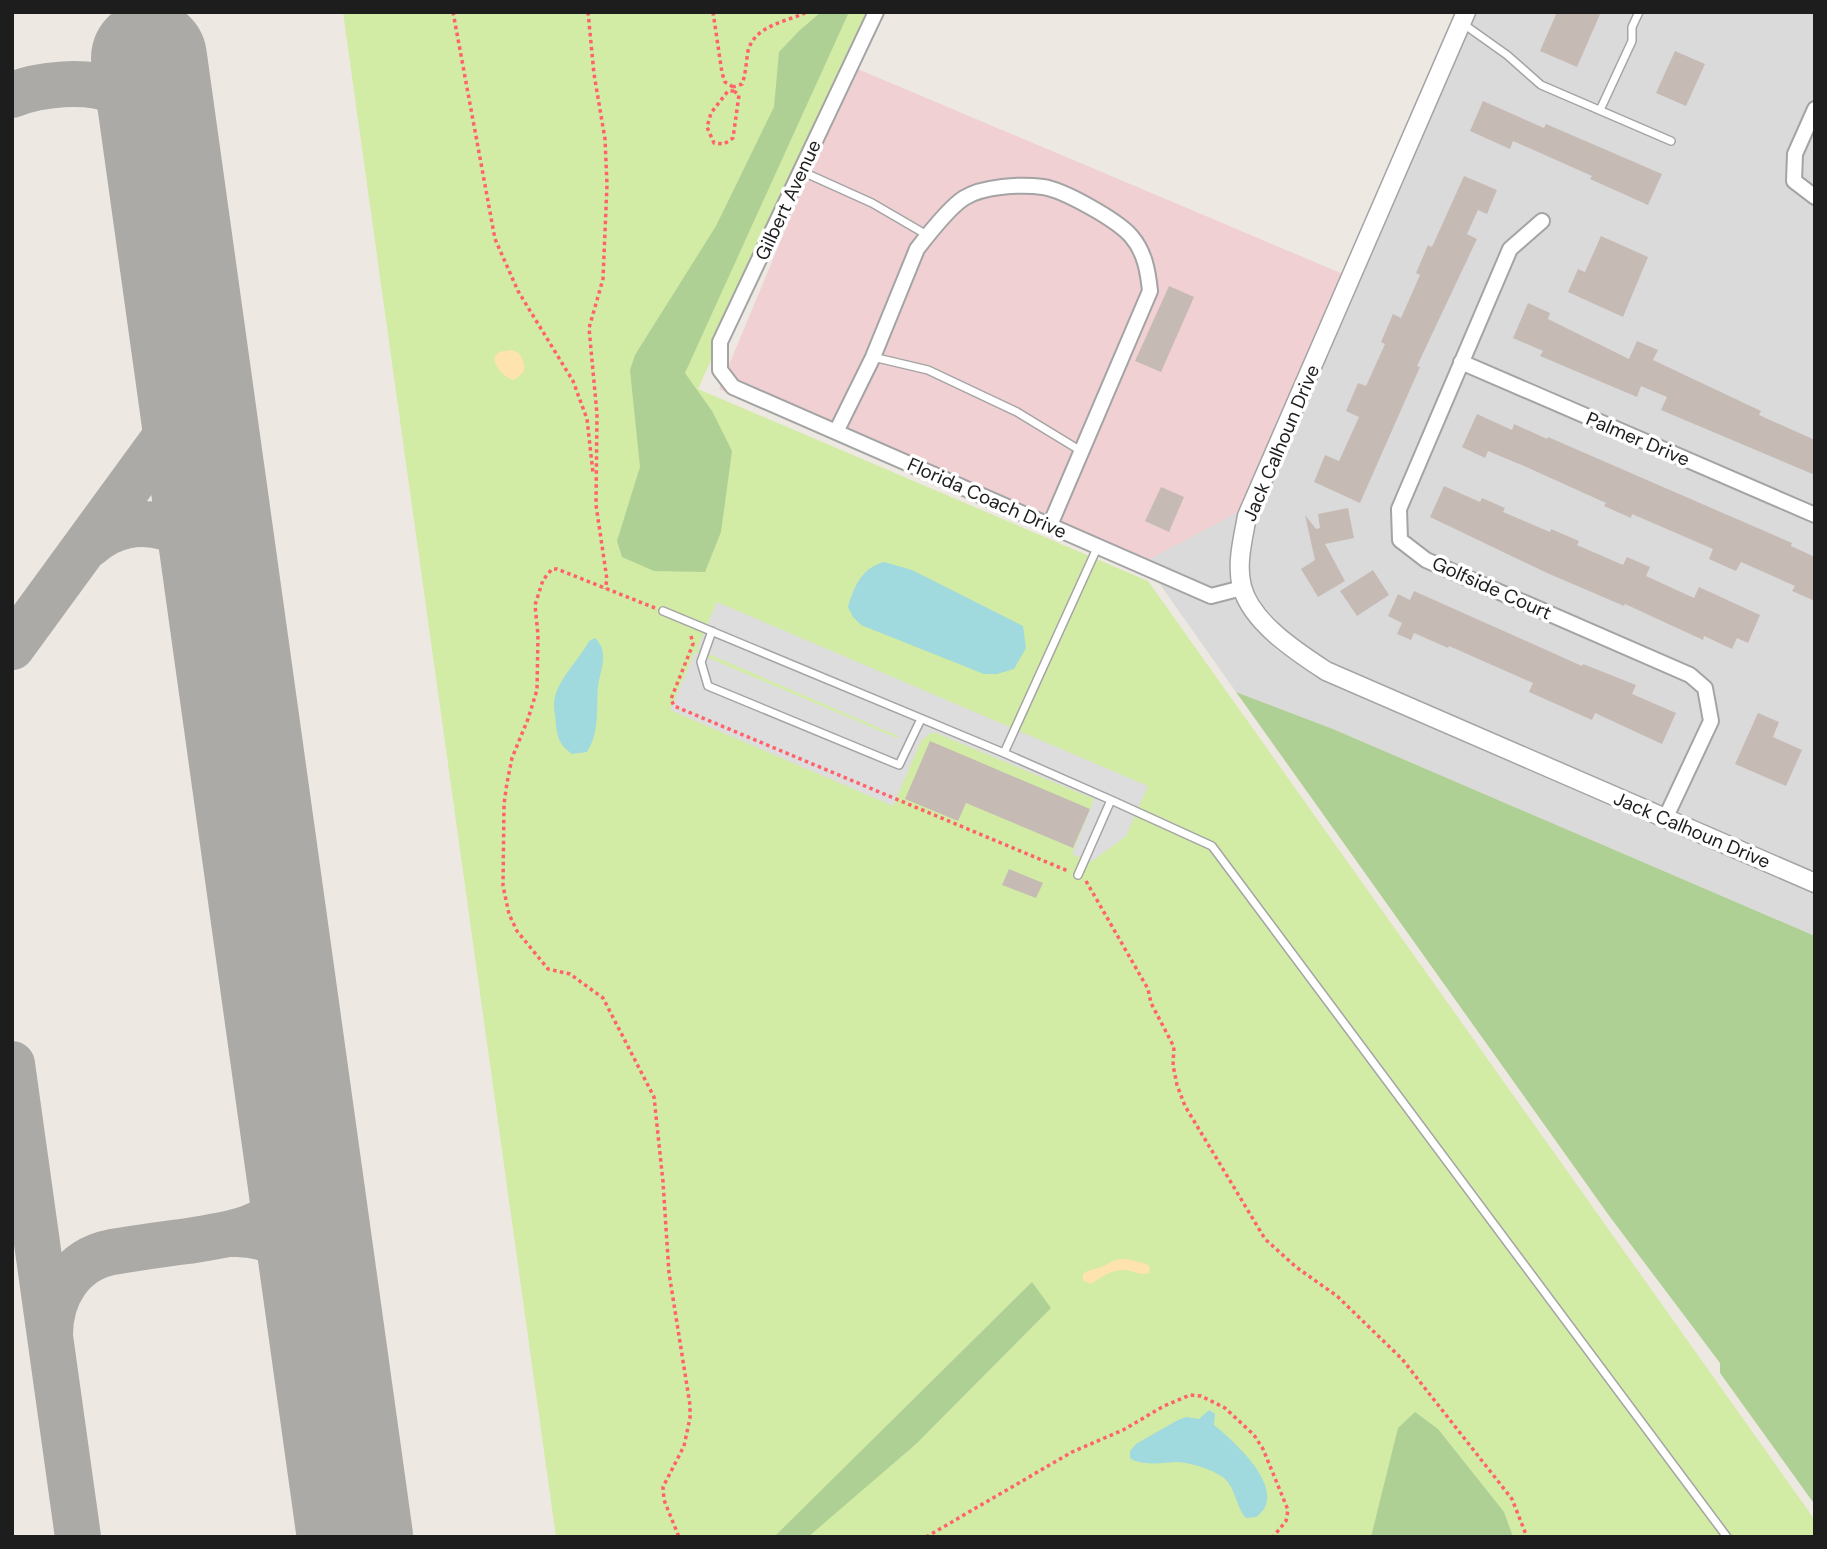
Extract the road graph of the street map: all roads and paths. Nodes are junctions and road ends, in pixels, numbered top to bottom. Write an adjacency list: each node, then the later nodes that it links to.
1 (453, 12): 21 (path)
2 (589, 12): 21 (path)
3 (713, 12): 8 (path)
4 (807, 12): 8 (path)
5 (876, 12): 12 (street, Gilbert Avenue)
6 (1639, 12): 10 (lane)
7 (1464, 18): 10 (lane); 26 (street, Jack Calhoun Drive)
8 (733, 89): 8 (path)
9 (1815, 109): 13 (street)
10 (1600, 110): 11 (lane)
11 (1671, 141)
12 (802, 171): 15 (lane); 18 (street, Gilbert Avenue)
13 (1815, 197)
14 (1542, 221): 17 (street, Golfside Court)
15 (928, 235): 16 (street); 20 (street)
16 (873, 357): 19 (street); 20 (lane)
17 (1461, 362): 22 (street, Palmer Drive); 33 (street, Golfside Court)
18 (733, 387): 19 (street, Florida Coach Drive)
19 (836, 432): 23 (street, Florida Coach Drive)
20 (1081, 452): 23 (street)
21 (595, 491): 27 (path)
22 (1815, 515)
23 (1050, 525): 24 (street, Florida Coach Drive)
24 (1098, 546): 26 (street, Florida Coach Drive); 31 (lane)
25 (543, 580): 36 (path)
26 (1242, 588): 33 (street, Jack Calhoun Drive)
27 (605, 589)
28 (663, 611): 29 (lane)
29 (712, 631): 30 (lane); 30 (lane)
30 (921, 719): 31 (lane)
31 (1004, 754): 32 (lane)
32 (1111, 800): 34 (lane); 40 (lane)
33 (1665, 819): 35 (street, Jack Calhoun Drive)
34 (1082, 877): 39 (path)
35 (1815, 883)
36 (679, 1537)
37 (926, 1537): 38 (path)
38 (1273, 1537)
39 (1527, 1537)
40 (1727, 1537)

